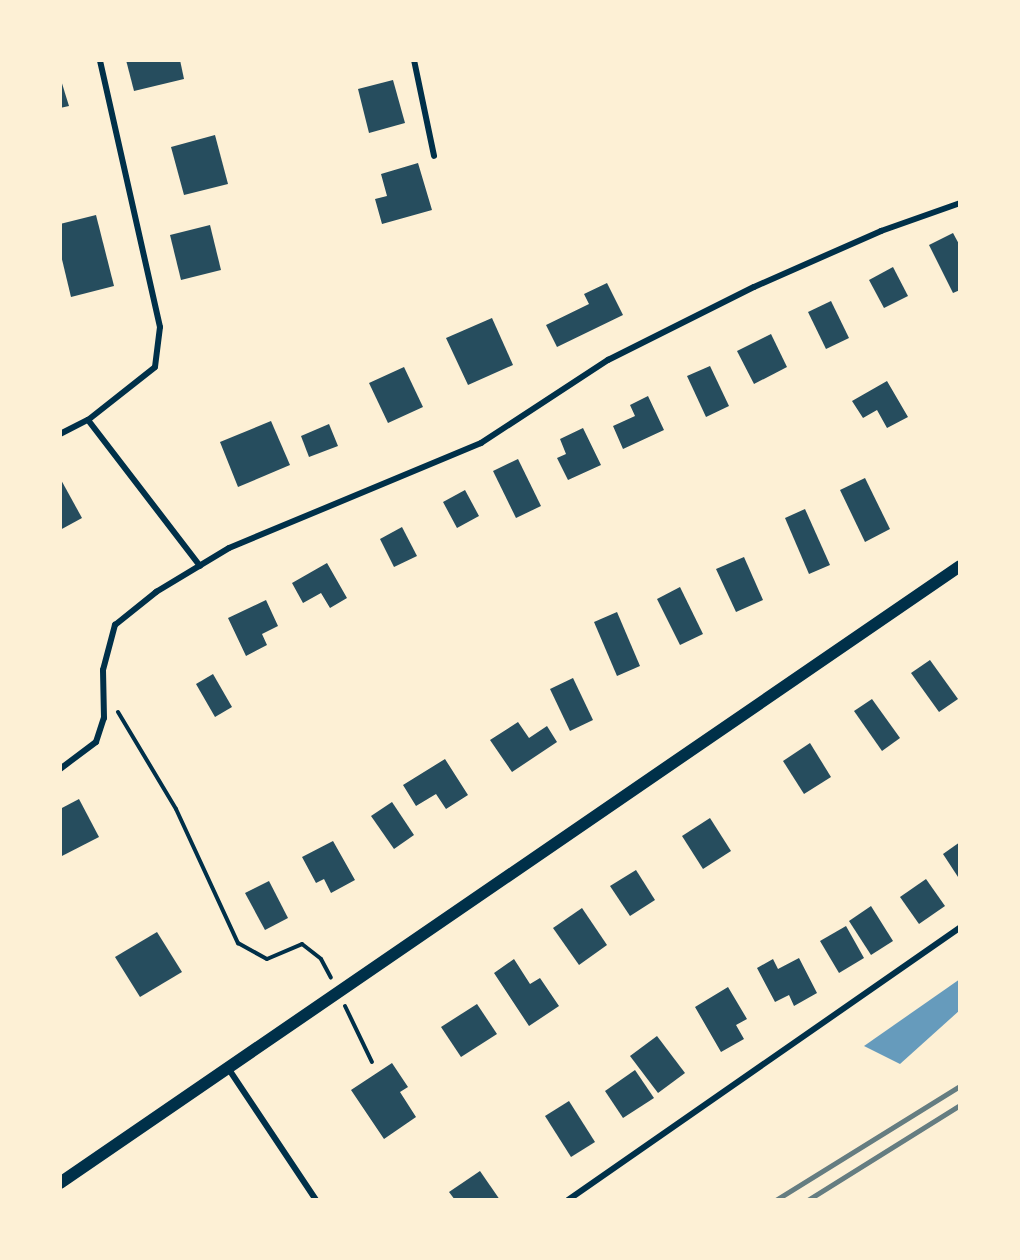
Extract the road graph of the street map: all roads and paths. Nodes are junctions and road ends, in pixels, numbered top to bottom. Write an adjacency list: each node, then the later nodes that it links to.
1 (100, 60): 5 (street)
2 (414, 60): 3 (street)
3 (434, 156)
4 (960, 203): 7 (street)
5 (88, 420): 6 (street); 7 (street)
6 (60, 434)
7 (200, 566): 9 (street)
8 (960, 566): 12 (main road)
9 (104, 688): 10 (street); 12 (path)
10 (60, 770)
11 (960, 928): 17 (street)
12 (339, 992): 13 (path); 14 (main road)
13 (372, 1062)
14 (228, 1068): 15 (main road); 16 (street)
15 (60, 1183)
16 (316, 1200)
17 (568, 1200)

